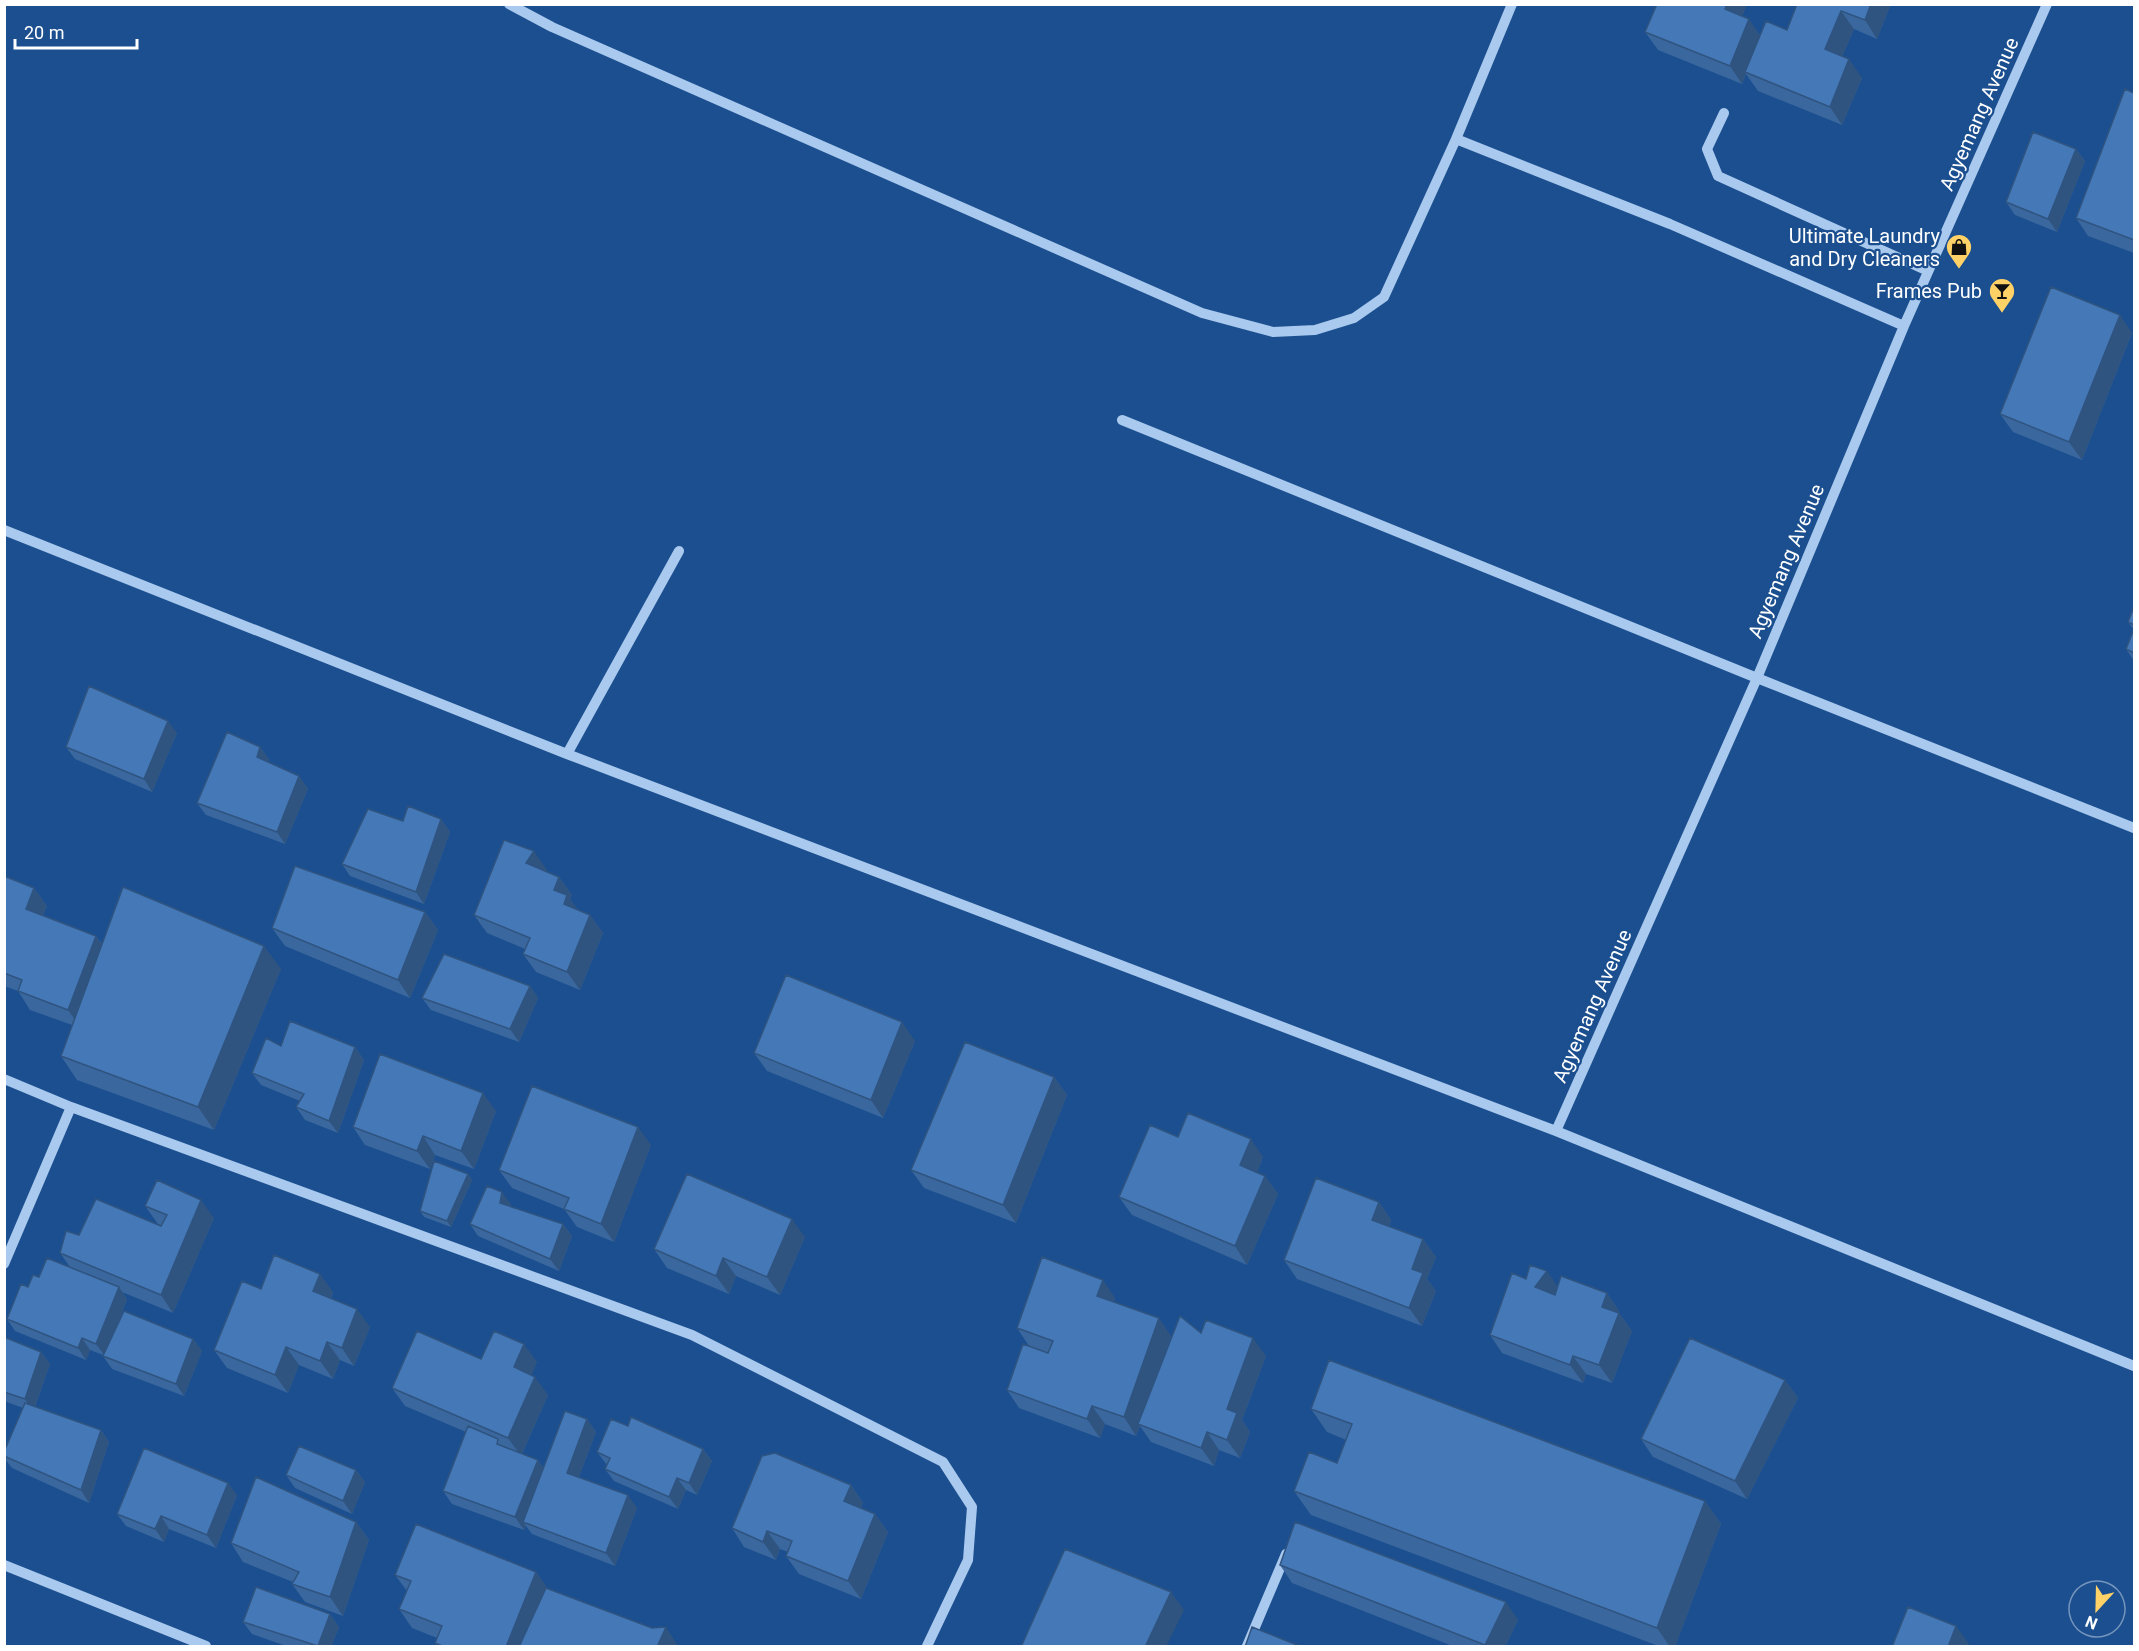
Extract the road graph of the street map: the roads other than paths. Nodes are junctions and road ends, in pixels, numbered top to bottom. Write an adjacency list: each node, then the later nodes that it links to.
1 (509, 4): 5 (street)
2 (1512, 4): 5 (street)
3 (2048, 4): 6 (street, Agyemang Avenue)
4 (1724, 113): 6 (street)
5 (1456, 139): 7 (street)
6 (1928, 271): 7 (street, Agyemang Avenue)
7 (1904, 326): 11 (street, Agyemang Avenue)
8 (1122, 420): 11 (street)
9 (4, 530): 12 (street)
10 (679, 551): 12 (street)
11 (1757, 678): 13 (street); 16 (street, Agyemang Avenue)
12 (567, 754): 16 (street)
13 (2134, 828)
14 (4, 1079): 15 (street)
15 (71, 1107): 17 (street); 22 (street)
16 (1556, 1131): 18 (street)
17 (4, 1264)
18 (2134, 1365)
19 (1293, 1540): 23 (street)
20 (4, 1565): 21 (street)
21 (206, 1647)
22 (927, 1647)
23 (1247, 1647)

